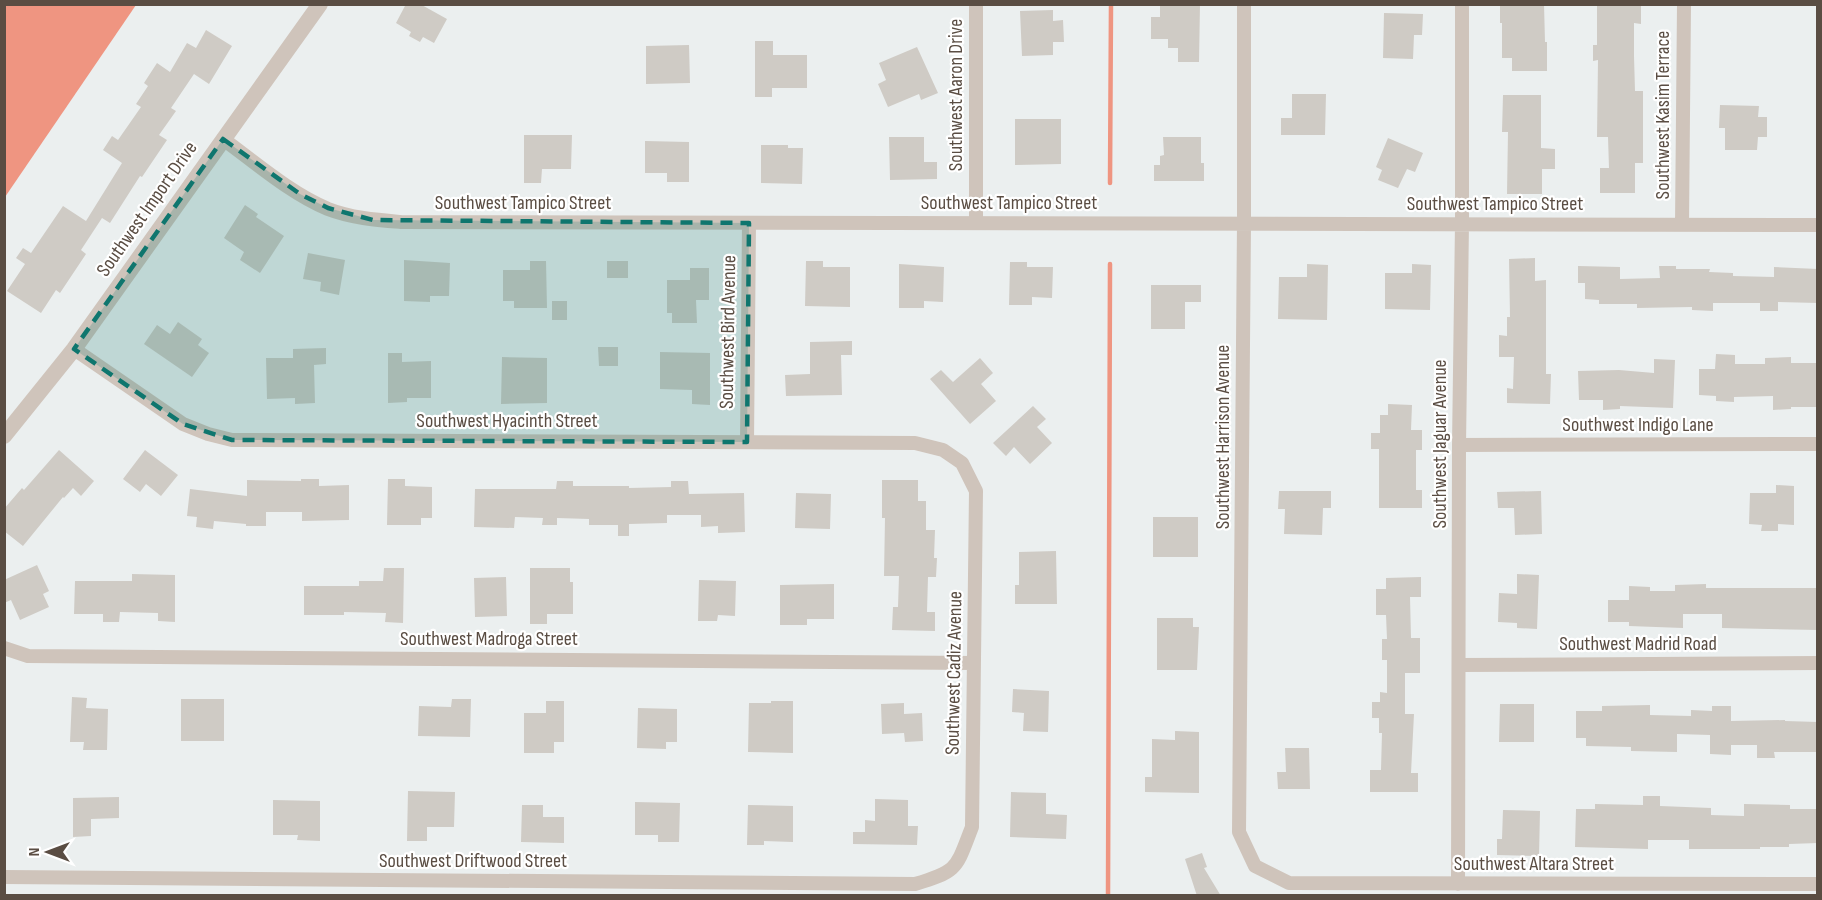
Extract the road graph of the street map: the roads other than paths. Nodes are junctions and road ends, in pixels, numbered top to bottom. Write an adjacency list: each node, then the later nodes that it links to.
1 (320, 4): 6 (street, Southwest Import Drive)
2 (976, 4): 7 (street, Southwest Aaron Drive)
3 (1244, 4): 9 (street, Southwest Harrison Avenue)
4 (1462, 4): 10 (street, Southwest Jaguar Avenue)
5 (1684, 4): 11 (street, Southwest Kasim Terrace)
6 (223, 139): 8 (street, Southwest Tampico Street); 13 (street, Southwest Import Drive)
7 (976, 222): 8 (street, Southwest Tampico Street); 9 (street, Southwest Tampico Street)
8 (749, 223): 15 (street, Southwest Bird Avenue)
9 (1244, 223): 10 (street, Southwest Tampico Street); 23 (street, Southwest Harrison Avenue)
10 (1462, 224): 11 (street, Southwest Tampico Street); 17 (street, Southwest Jaguar Avenue)
11 (1682, 225): 12 (street, Southwest Tampico Street)
12 (1818, 225)
13 (74, 349): 14 (street, Southwest Import Drive); 15 (street, Southwest Hyacinth Street)
14 (4, 436)
15 (747, 442): 18 (street, Southwest Hyacinth Street)
16 (1818, 444): 17 (street, Southwest Indigo Lane)
17 (1458, 445): 22 (street, Southwest Jaguar Avenue)
18 (962, 463): 20 (street, Southwest Cadiz Avenue)
19 (4, 648): 20 (street, Southwest Madroga Street)
20 (974, 663): 25 (street, Southwest Cadiz Avenue)
21 (1818, 663): 22 (street, Southwest Madrid Road)
22 (1460, 665): 26 (street, Southwest Jaguar Avenue)
23 (1255, 866): 26 (street, Southwest Altara Street)
24 (4, 877): 25 (street, Southwest Driftwood Street)
25 (941, 877)
26 (1458, 884): 27 (street, Southwest Altara Street)
27 (1818, 884)

